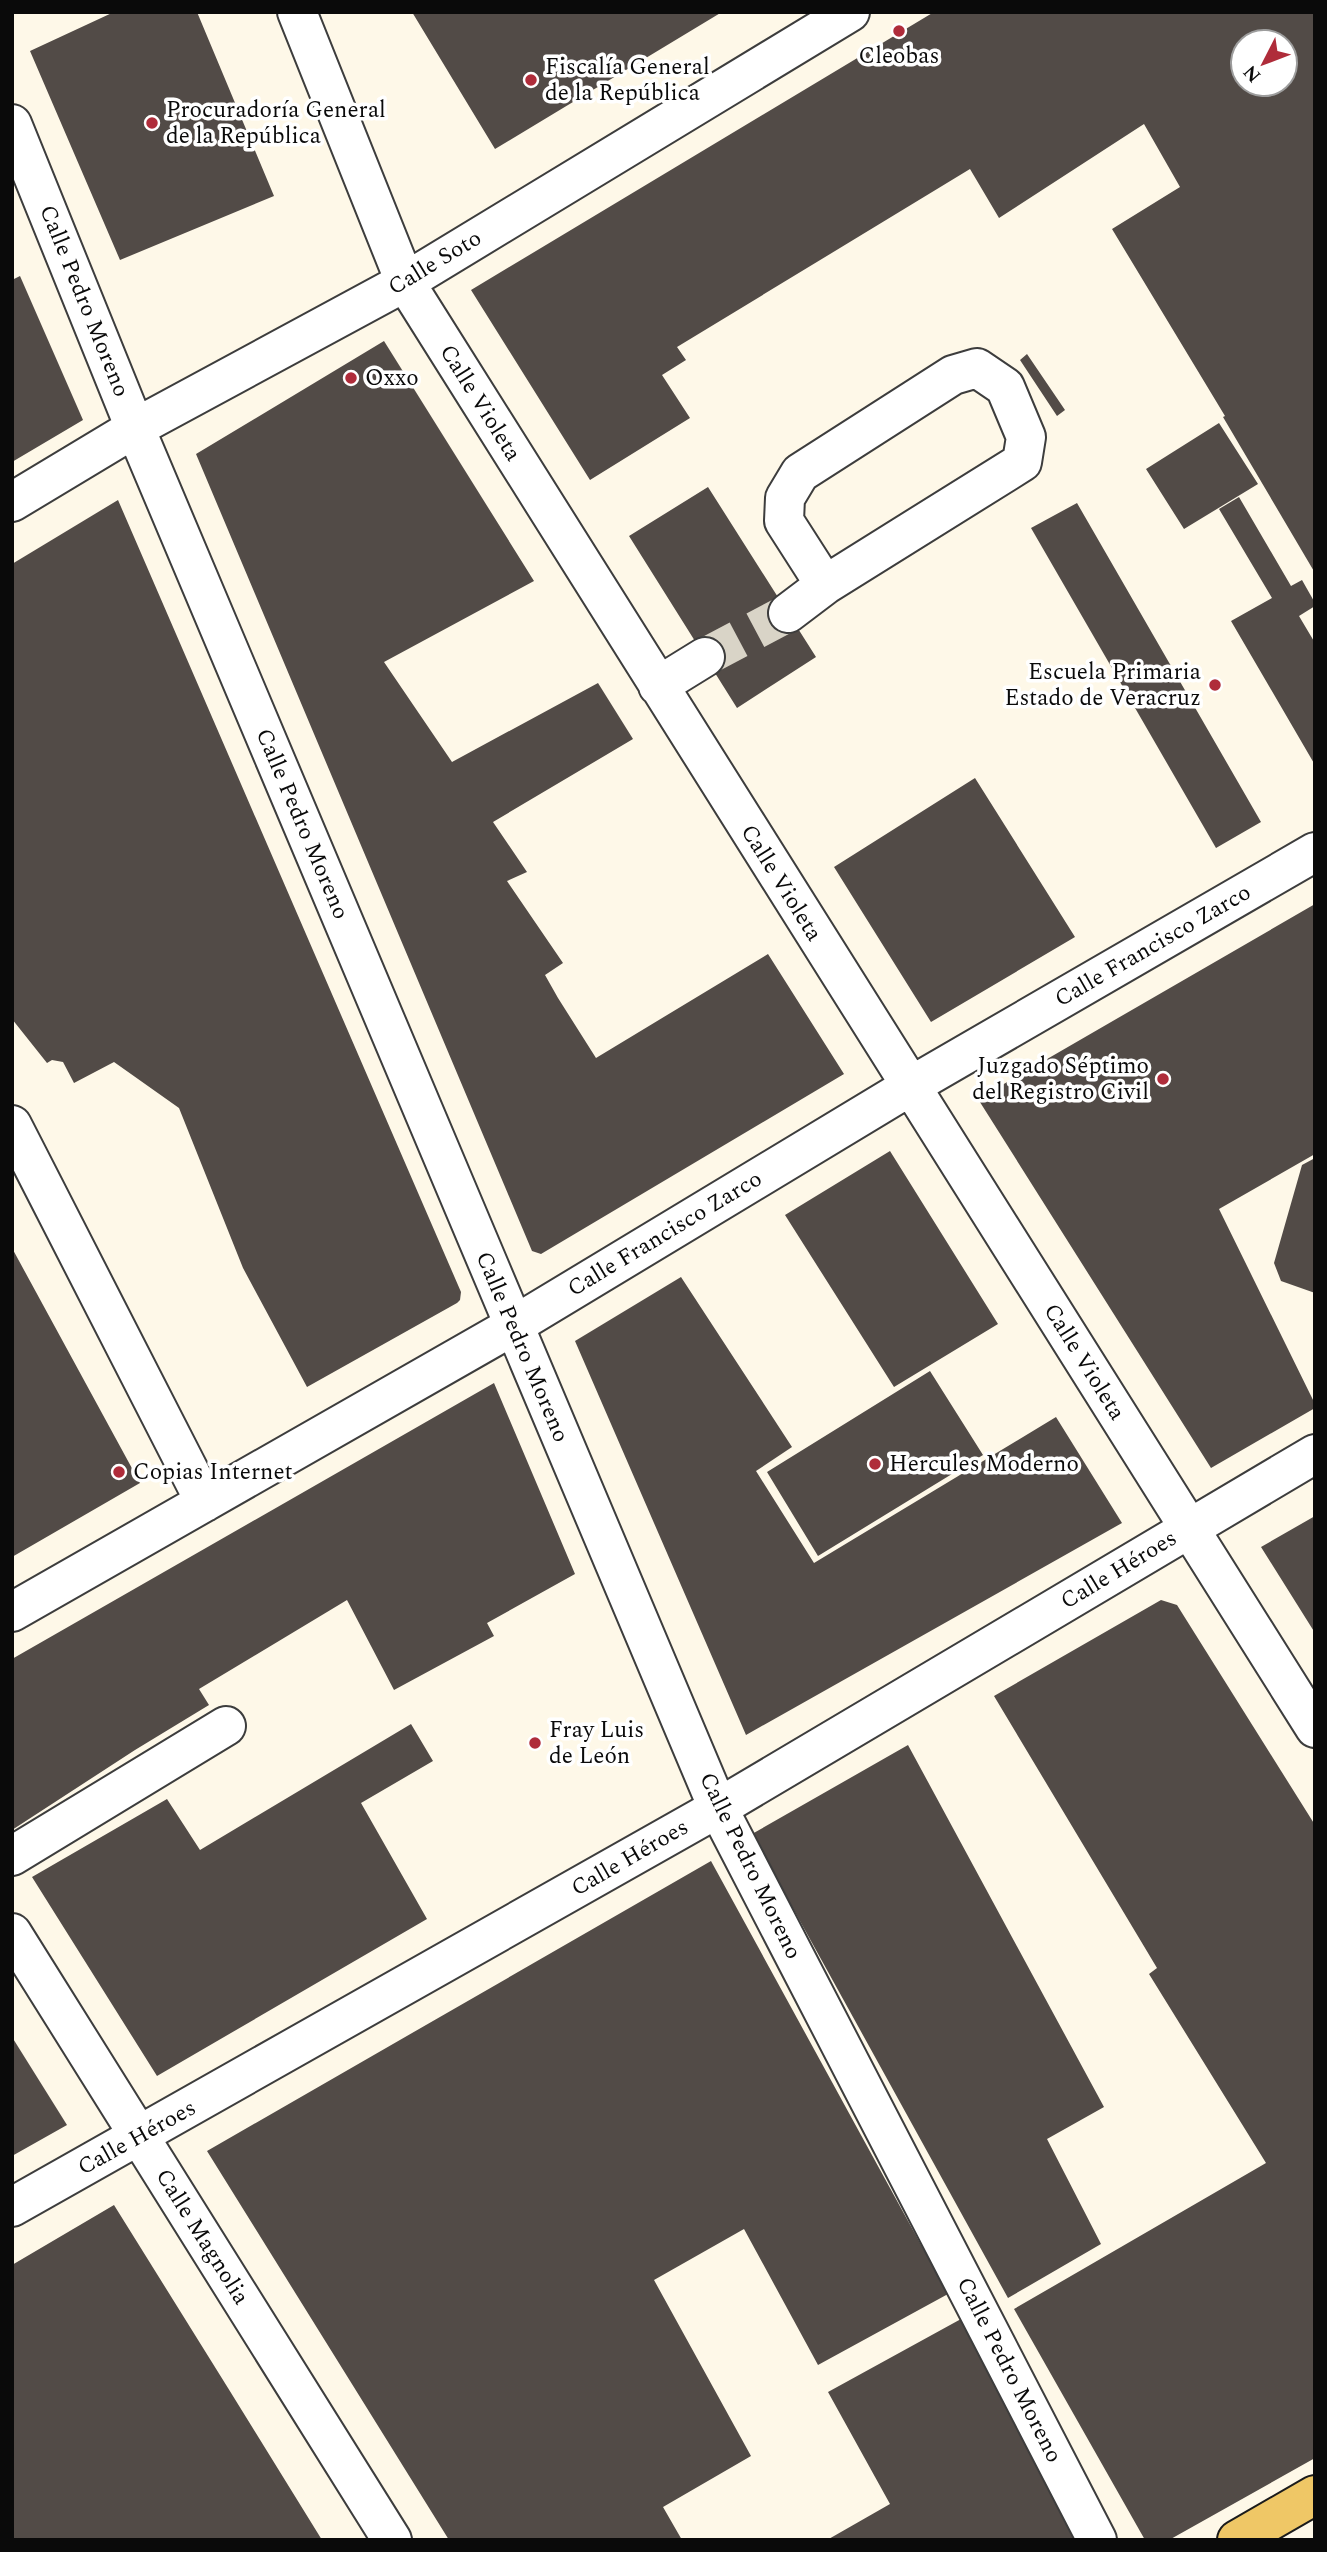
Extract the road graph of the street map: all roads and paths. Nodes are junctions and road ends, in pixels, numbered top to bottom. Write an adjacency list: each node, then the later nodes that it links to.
1 (297, 12): 4 (street, Calle Violeta)
2 (850, 12): 4 (street, Calle Soto)
3 (12, 124): 5 (street, Calle Pedro Moreno)
4 (405, 282): 5 (street, Calle Soto); 10 (street, Calle Violeta)
5 (135, 428): 6 (street, Calle Soto); 14 (street, Calle Pedro Moreno)
6 (12, 502)
7 (825, 585): 7 (street); 8 (street)
8 (788, 612)
9 (705, 657): 10 (street)
10 (658, 686): 12 (street, Calle Violeta)
11 (1315, 852): 12 (street, Calle Francisco Zarco)
12 (909, 1087): 14 (street, Calle Francisco Zarco); 17 (street, Calle Violeta)
13 (12, 1125): 16 (street)
14 (513, 1326): 16 (street, Calle Francisco Zarco); 21 (street, Calle Pedro Moreno)
15 (1315, 1454): 17 (street, Calle Héroes)
16 (205, 1502): 18 (street, Calle Francisco Zarco)
17 (1190, 1529): 20 (street, Calle Violeta); 21 (street, Calle Héroes)
18 (12, 1612)
19 (226, 1726): 22 (street)
20 (1315, 1728)
21 (718, 1808): 24 (street, Calle Héroes); 28 (street, Calle Pedro Moreno)
22 (12, 1856)
23 (12, 1933): 24 (street, Calle Magnolia)
24 (139, 2137): 25 (street, Calle Héroes); 27 (street, Calle Magnolia)
25 (12, 2207)
26 (1315, 2495): 29 (main road)
27 (393, 2540)
28 (1097, 2540)
29 (1237, 2540)

